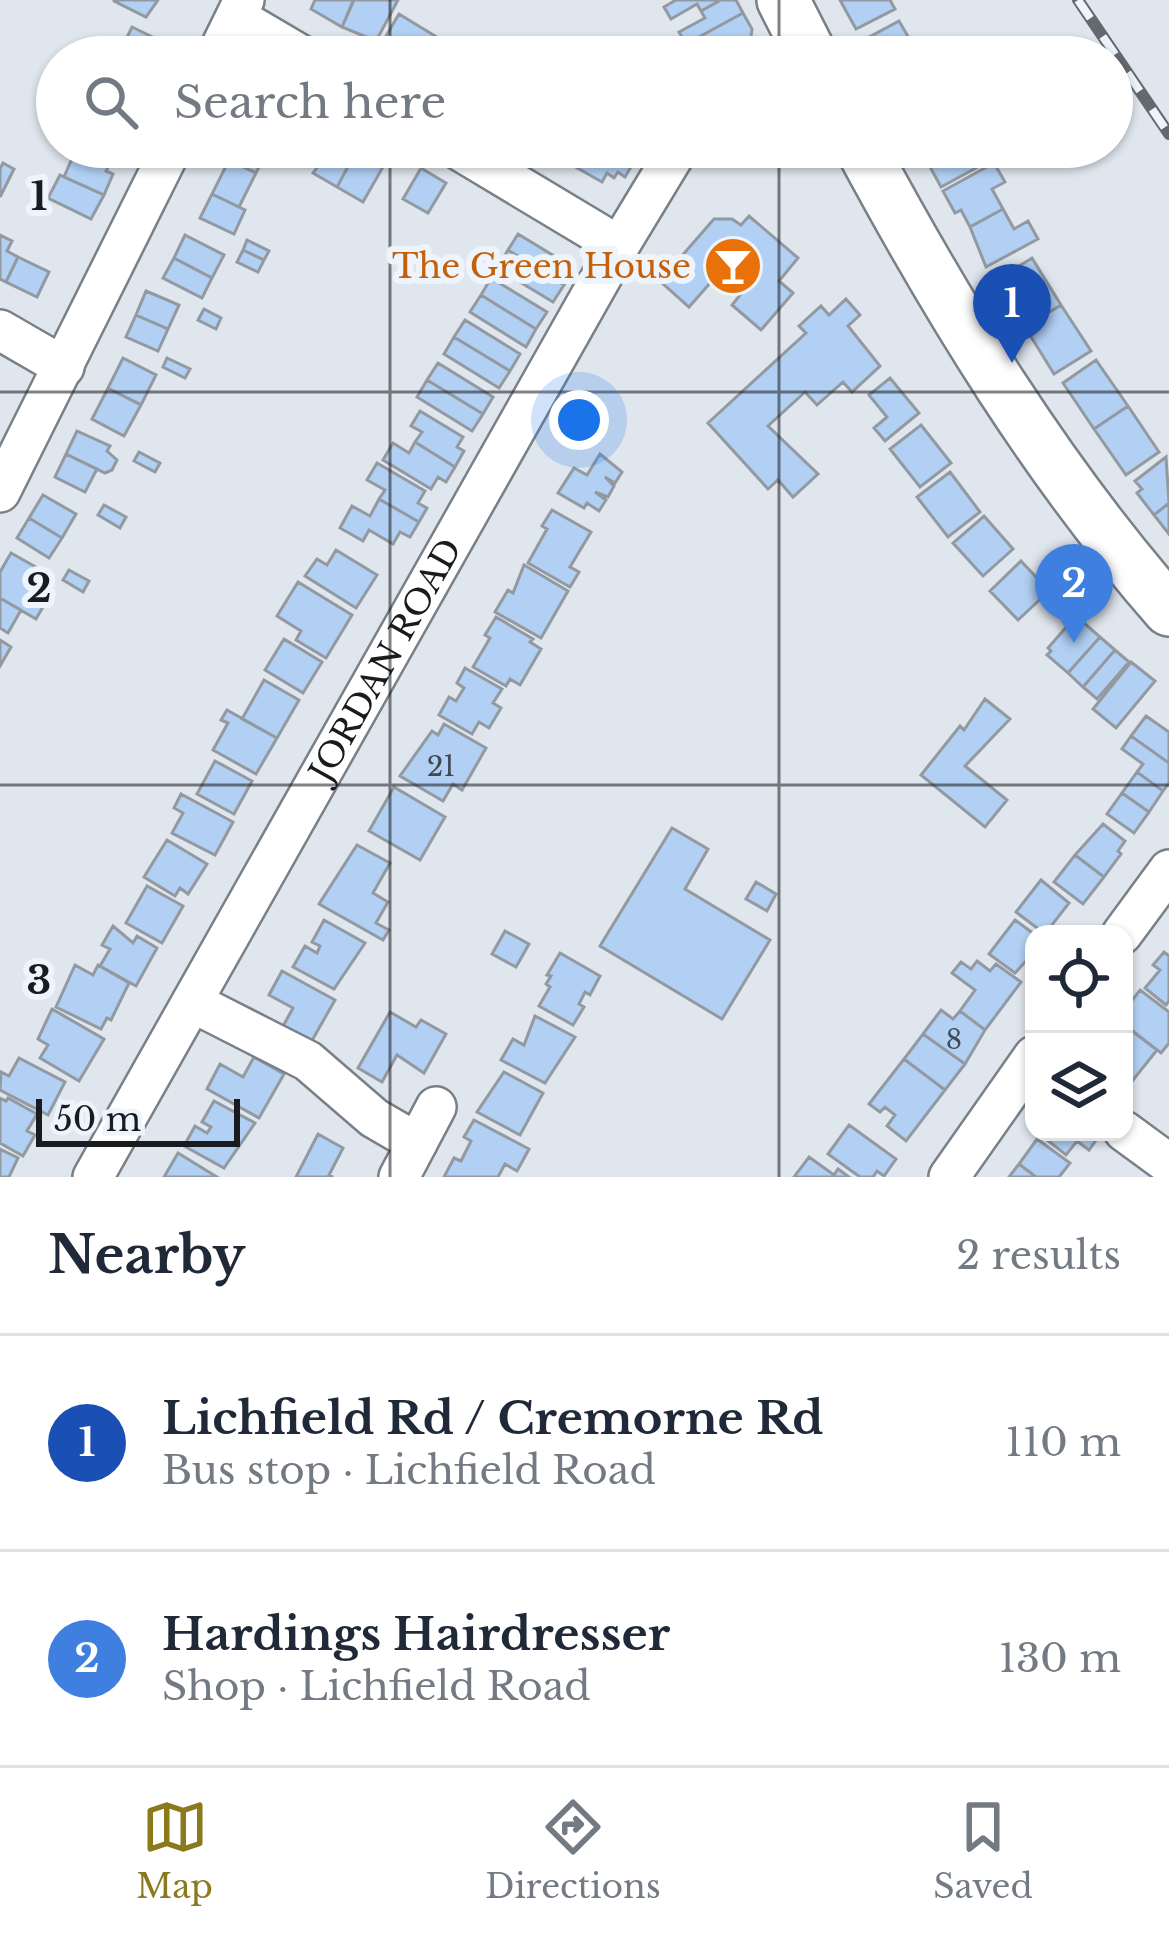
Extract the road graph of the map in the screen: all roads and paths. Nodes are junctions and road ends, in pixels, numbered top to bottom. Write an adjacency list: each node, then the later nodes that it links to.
1 (240, 8): 2 (street); 3 (street)
2 (226, 36)
3 (277, 36)
4 (162, 168): 10 (street)
5 (489, 168): 8 (street)
6 (667, 168): 8 (street, JORDAN ROAD)
7 (873, 168): 12 (main road)
8 (619, 246): 15 (street, JORDAN ROAD)
9 (0, 330): 10 (street)
10 (64, 367): 11 (street)
11 (0, 492)
12 (1169, 610)
13 (1169, 870): 14 (street)
14 (1129, 925)
15 (192, 1002): 19 (street); 21 (street, JORDAN ROAD)
16 (1025, 1072): 22 (street)
17 (436, 1107): 19 (street)
18 (1133, 1138): 20 (street)
19 (408, 1160)
20 (1169, 1164)
21 (93, 1177)
22 (949, 1177)

